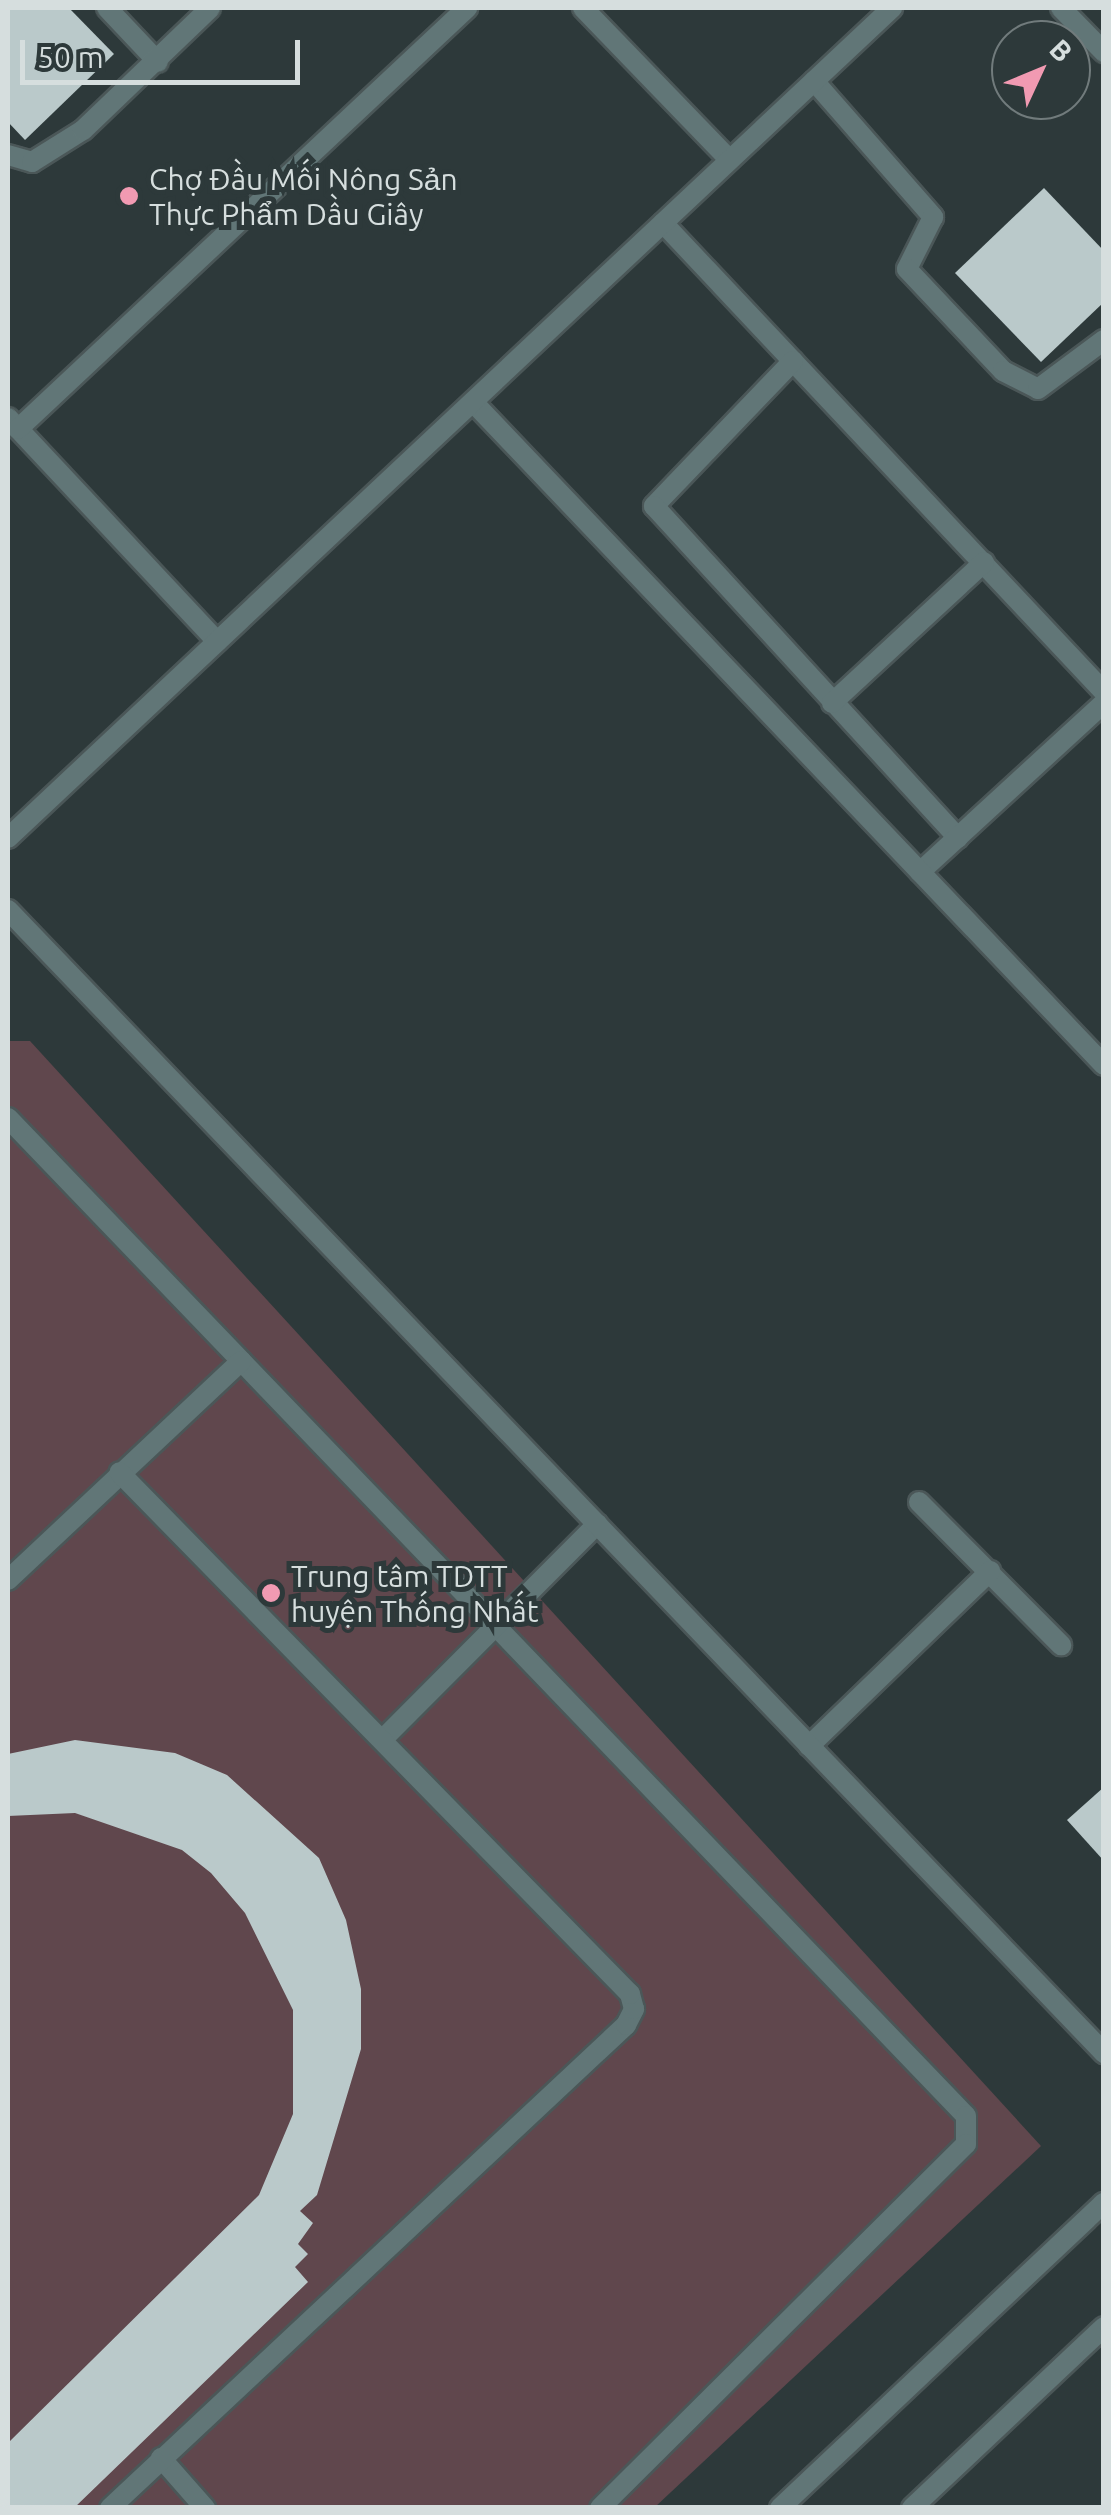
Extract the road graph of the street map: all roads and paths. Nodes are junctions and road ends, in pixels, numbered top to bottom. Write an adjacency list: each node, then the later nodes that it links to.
1 (107, 8): 8 (street)
2 (210, 8): 8 (street)
3 (467, 8): 16 (street)
4 (583, 8): 11 (street)
5 (892, 8): 9 (street)
6 (1061, 8): 7 (street)
7 (1104, 52)
8 (158, 62): 10 (street)
9 (814, 81): 11 (street); 13 (street)
10 (8, 155)
11 (730, 160): 12 (street)
12 (663, 223): 14 (street); 15 (street)
13 (1104, 340)
14 (794, 360): 17 (street); 20 (street)
15 (472, 402): 18 (street); 24 (street)
16 (13, 424): 18 (street)
17 (984, 562): 19 (street); 20 (street)
18 (217, 642): 22 (street)
19 (1104, 692)
20 (832, 703): 23 (street)
21 (1104, 703): 23 (street)
22 (8, 838)
23 (958, 838): 24 (street)
24 (920, 872): 26 (street)
25 (8, 910): 31 (street)
26 (1104, 1065)
27 (8, 1118): 28 (street)
28 (241, 1361): 29 (street); 34 (street)
29 (119, 1472): 33 (street); 36 (street)
30 (918, 1502): 32 (street)
31 (597, 1524): 34 (street); 37 (street)
32 (990, 1571): 35 (street); 37 (street)
33 (8, 1580)
34 (495, 1628): 36 (street); 44 (street)
35 (1062, 1645)
36 (382, 1740): 41 (street)
37 (810, 1746): 38 (street)
38 (1104, 2053)
39 (1104, 2203): 45 (street)
40 (1104, 2327): 46 (street)
41 (161, 2458): 42 (street); 43 (street)
42 (110, 2508)
43 (205, 2508)
44 (600, 2508)
45 (780, 2508)
46 (912, 2508)

